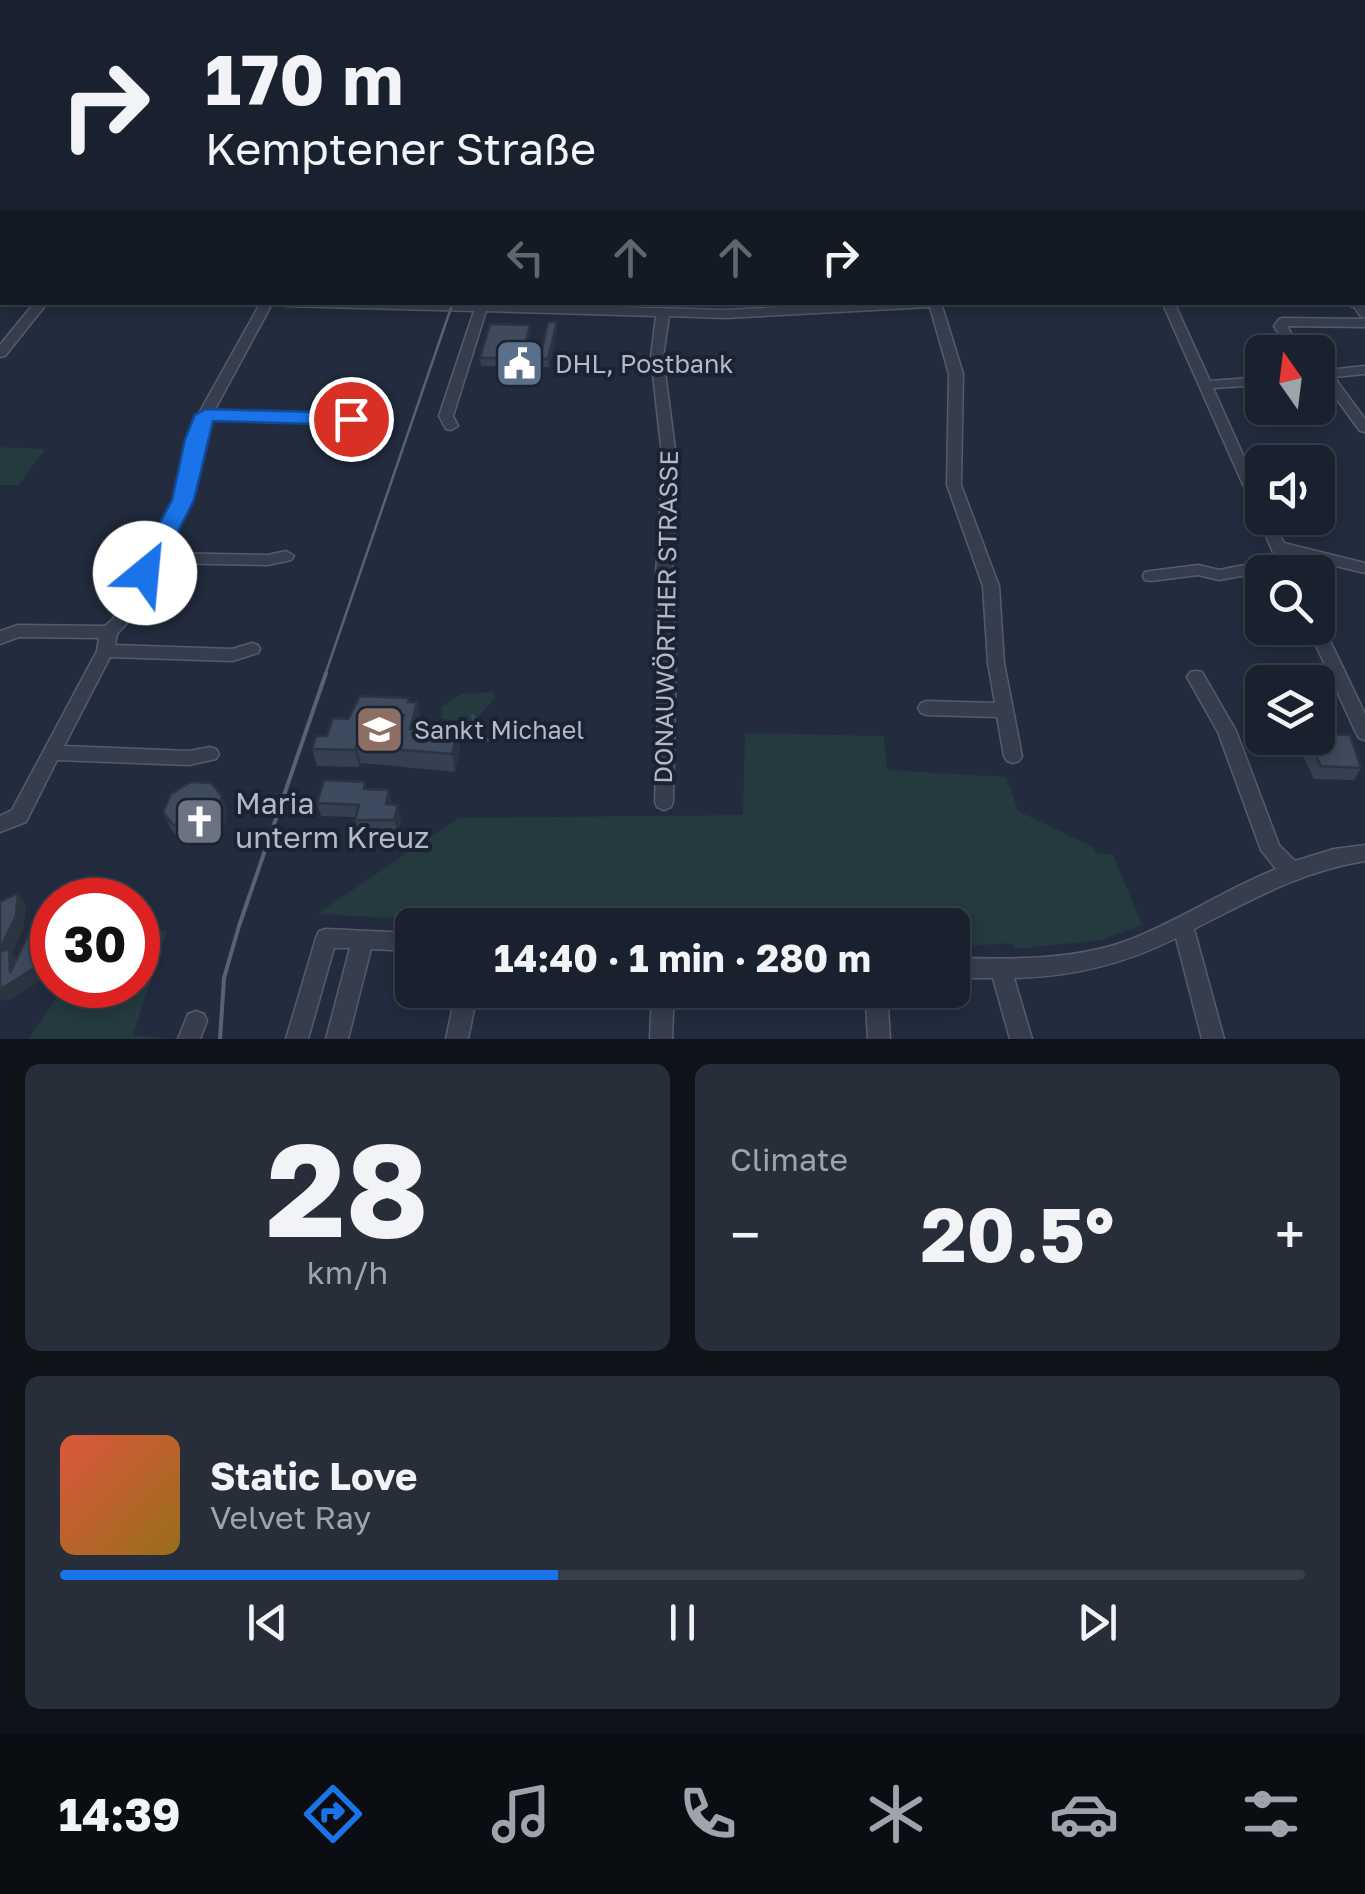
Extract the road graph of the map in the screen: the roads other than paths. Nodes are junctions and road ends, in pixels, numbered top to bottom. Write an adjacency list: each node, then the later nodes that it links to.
1 (40, 305): 13 (street)
2 (265, 305): 20 (street)
3 (387, 305): 8 (street)
4 (692, 305): 9 (street)
5 (917, 305): 9 (street)
6 (935, 305): 36 (street)
7 (1169, 305): 17 (street)
8 (482, 308): 10 (street); 21 (street)
9 (846, 309): 10 (street)
10 (662, 313): 41 (street, DONAUWÖRTHER STRASSE)
11 (1365, 322): 12 (street)
12 (1286, 335)
13 (0, 353)
14 (1365, 370): 15 (street)
15 (1335, 373)
16 (1245, 382): 17 (street)
17 (1204, 385): 23 (street)
18 (1335, 392): 22 (street)
19 (372, 414): 20 (street)
20 (206, 415): 25 (street)
21 (451, 426)
22 (1365, 428)
23 (1245, 474)
24 (286, 556): 25 (street)
25 (153, 558): 31 (street)
26 (1335, 562): 27 (street)
27 (1363, 562)
28 (1245, 569): 29 (street)
29 (1151, 576)
30 (0, 638): 31 (street)
31 (107, 642): 33 (street); 38 (street)
32 (1324, 645): 37 (street)
33 (252, 649)
34 (1196, 677): 44 (street)
35 (927, 708): 36 (street)
36 (1004, 710): 40 (street)
37 (1365, 733)
38 (51, 753): 39 (street); 42 (street)
39 (210, 754)
40 (1013, 756)
41 (664, 802)
42 (0, 824)
43 (1365, 854): 44 (street)
44 (1292, 872): 45 (street)
45 (1182, 925): 49 (street); 59 (street)
46 (362, 939): 47 (street); 53 (street); 54 (street)
47 (395, 941)
48 (970, 968): 49 (street)
49 (1002, 969): 58 (street)
50 (463, 1008): 55 (street)
51 (662, 1008): 56 (street)
52 (877, 1008): 57 (street)
53 (297, 1039)
54 (337, 1039)
55 (457, 1039)
56 (661, 1039)
57 (879, 1039)
58 (1020, 1039)
59 (1214, 1039)

